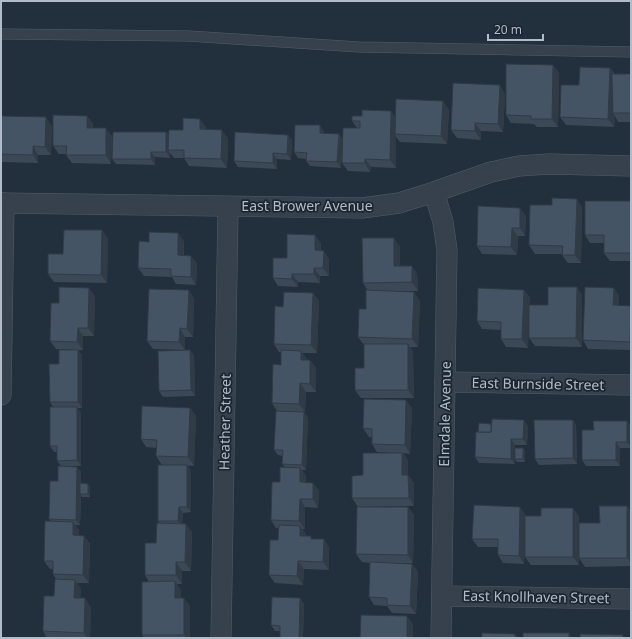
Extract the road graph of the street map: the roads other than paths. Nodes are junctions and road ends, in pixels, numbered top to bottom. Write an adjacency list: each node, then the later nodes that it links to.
1 (1, 34): 2 (lane)
2 (631, 52)
3 (631, 166): 4 (street, East Brower Avenue)
4 (434, 192): 6 (street, East Brower Avenue); 7 (street, Elmdale Avenue)
5 (3, 203): 6 (street, East Brower Avenue); 9 (street)
6 (228, 207): 12 (street, Heather Street)
7 (445, 382): 8 (street, East Burnside Street); 10 (street, Elmdale Avenue)
8 (631, 385)
9 (1, 395)
10 (442, 596): 11 (street, East Knollhaven Street); 13 (street, Elmdale Avenue)
11 (631, 599)
12 (221, 638)
13 (441, 638)

